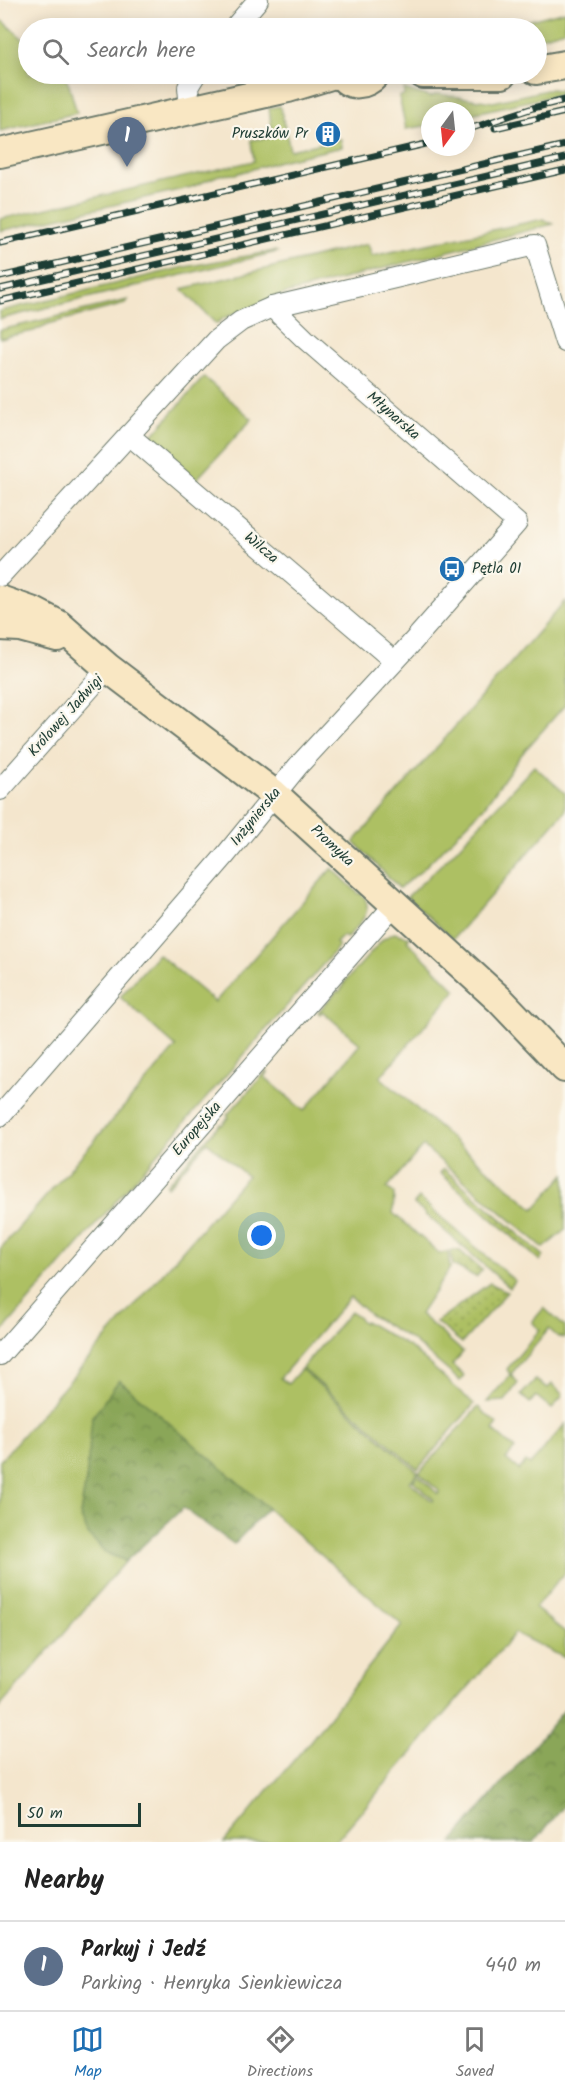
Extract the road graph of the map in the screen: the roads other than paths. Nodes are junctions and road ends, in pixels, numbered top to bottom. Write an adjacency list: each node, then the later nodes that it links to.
1 (258, 0): 2 (street)
2 (243, 18)
3 (565, 65): 4 (street)
4 (547, 68)
5 (190, 84): 7 (street)
6 (301, 84): 7 (street)
7 (190, 109): 8 (street)
8 (0, 153)
9 (272, 307): 10 (street); 11 (street); 12 (street, Młynarska)
10 (565, 342)
11 (129, 435): 13 (street); 17 (street, Wilcza)
12 (517, 523): 17 (street, Inżynierska)
13 (0, 576)
14 (0, 600): 16 (street, Promyka)
15 (0, 626): 16 (street, Promyka)
16 (80, 645): 18 (street, Promyka)
17 (394, 662): 20 (street, Inżynierska)
18 (108, 668): 19 (street, Królowej Jadwigi); 20 (street, Promyka)
19 (0, 790)
20 (274, 794): 21 (street, Promyka); 23 (street, Inżynierska)
21 (395, 904): 22 (street, Promyka); 24 (street, Europejska)
22 (565, 1068)
23 (0, 1116)
24 (0, 1355)

